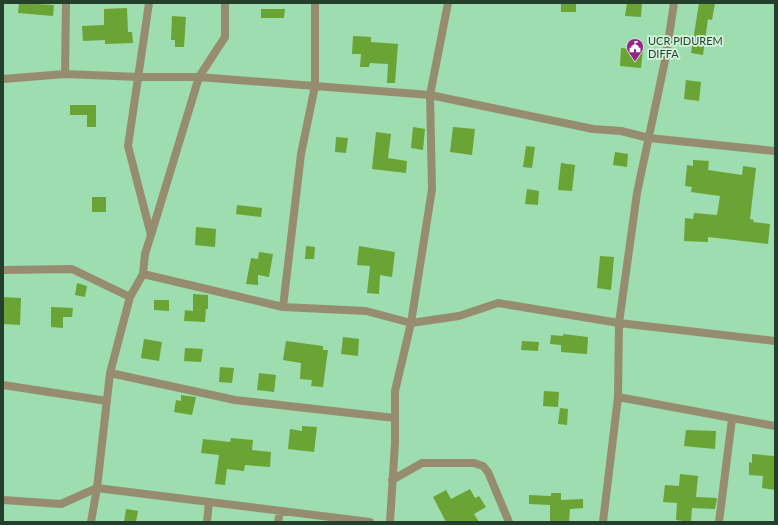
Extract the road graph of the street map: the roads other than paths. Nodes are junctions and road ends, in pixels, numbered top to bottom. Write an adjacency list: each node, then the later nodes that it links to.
1 (66, 3): 7 (street)
2 (149, 3): 8 (street)
3 (225, 3): 9 (street)
4 (315, 3): 11 (street)
5 (448, 3): 12 (street)
6 (674, 3): 13 (street)
7 (65, 74): 8 (street); 10 (street)
8 (139, 77): 9 (street); 15 (street)
9 (199, 77): 11 (street); 15 (street)
10 (3, 79)
11 (315, 86): 12 (street); 19 (street)
12 (430, 95): 13 (street); 20 (street)
13 (649, 138): 14 (street); 21 (street)
14 (775, 151)
15 (151, 236): 17 (street)
16 (3, 270): 18 (street)
17 (143, 274): 18 (street); 19 (street)
18 (130, 297): 23 (street)
19 (283, 307): 20 (street)
20 (411, 323): 21 (street); 27 (street)
21 (619, 323): 22 (street); 25 (street)
22 (775, 341)
23 (110, 373): 26 (street); 27 (street)
24 (3, 385): 26 (street)
25 (618, 398): 28 (street); 41 (street)
26 (107, 401): 31 (street)
27 (395, 418): 30 (street)
28 (732, 419): 29 (street); 42 (street)
29 (775, 426)
30 (392, 480): 39 (street); 40 (street)
31 (97, 488): 32 (street); 33 (street); 35 (street)
32 (3, 500)
33 (210, 502): 34 (street); 36 (street)
34 (280, 511): 37 (street); 38 (street)
35 (91, 522)
36 (207, 522)
37 (278, 522)
38 (370, 522)
39 (390, 522)
40 (509, 522)
41 (603, 522)
42 (719, 522)

